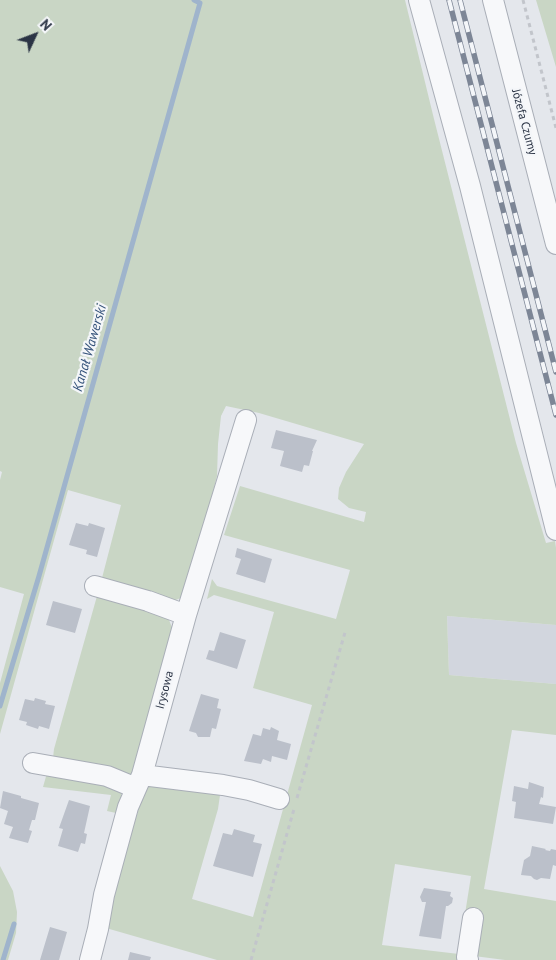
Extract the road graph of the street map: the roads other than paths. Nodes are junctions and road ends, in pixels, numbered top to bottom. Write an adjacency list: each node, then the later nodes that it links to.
1 (419, 0): 5 (street)
2 (492, 0): 3 (street, Józefa Czumy)
3 (556, 244)
4 (246, 420): 7 (street, Irysowa)
5 (556, 530)
6 (95, 586): 7 (street)
7 (186, 615): 9 (street, Irysowa)
8 (33, 763): 9 (street)
9 (139, 782): 10 (street); 12 (street, Irysowa)
10 (279, 799)
11 (472, 918): 13 (street)
12 (90, 960)
13 (468, 960)

